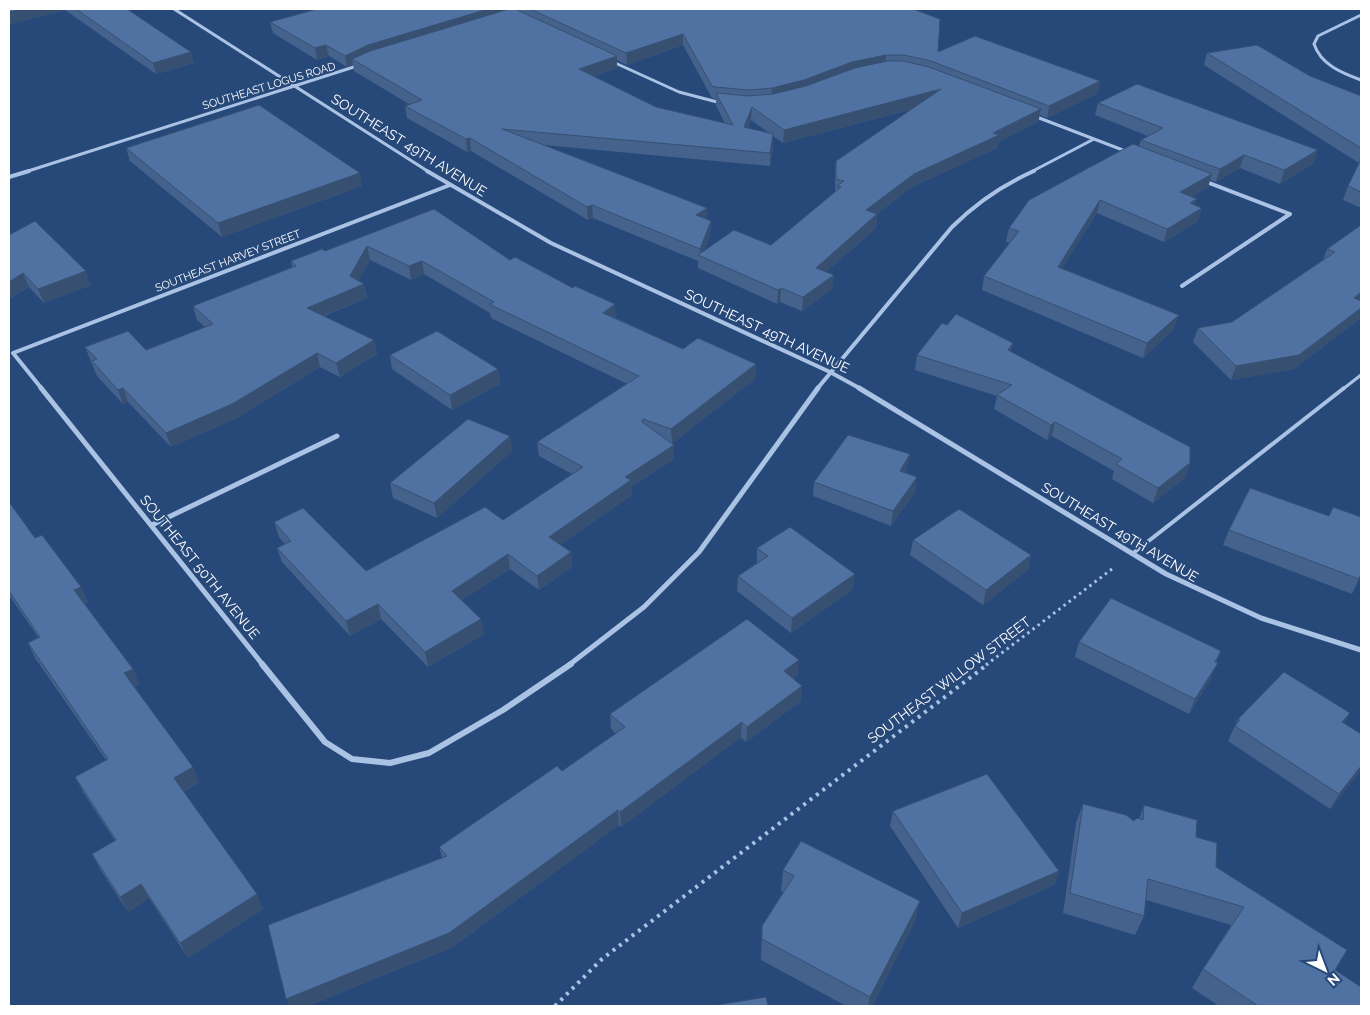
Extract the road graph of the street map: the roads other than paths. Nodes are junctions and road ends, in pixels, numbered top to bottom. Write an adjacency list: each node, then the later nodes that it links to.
1 (174, 9): 6 (street, SOUTHEAST 49TH AVENUE)
2 (1361, 15): 5 (street)
3 (610, 61): 7 (street)
4 (363, 64): 6 (street, SOUTHEAST LOGUS ROAD)
5 (1361, 80)
6 (295, 87): 11 (street, SOUTHEAST LOGUS ROAD); 13 (street, SOUTHEAST 49TH AVENUE)
7 (730, 104)
8 (1029, 114): 9 (street)
9 (1094, 138): 10 (street); 16 (street)
10 (1130, 152)
11 (9, 177)
12 (1201, 180): 14 (street)
13 (450, 185): 15 (street, SOUTHEAST HARVEY STREET); 16 (street, SOUTHEAST 49TH AVENUE)
14 (1182, 286)
15 (13, 353): 19 (street, SOUTHEAST 50TH AVENUE)
16 (830, 372): 19 (street, SOUTHEAST 50TH AVENUE); 20 (street, SOUTHEAST 49TH AVENUE)
17 (1361, 375): 20 (lane)
18 (338, 436): 19 (street)
19 (152, 525)
20 (1132, 554): 21 (street, SOUTHEAST 49TH AVENUE)
21 (1361, 650)

